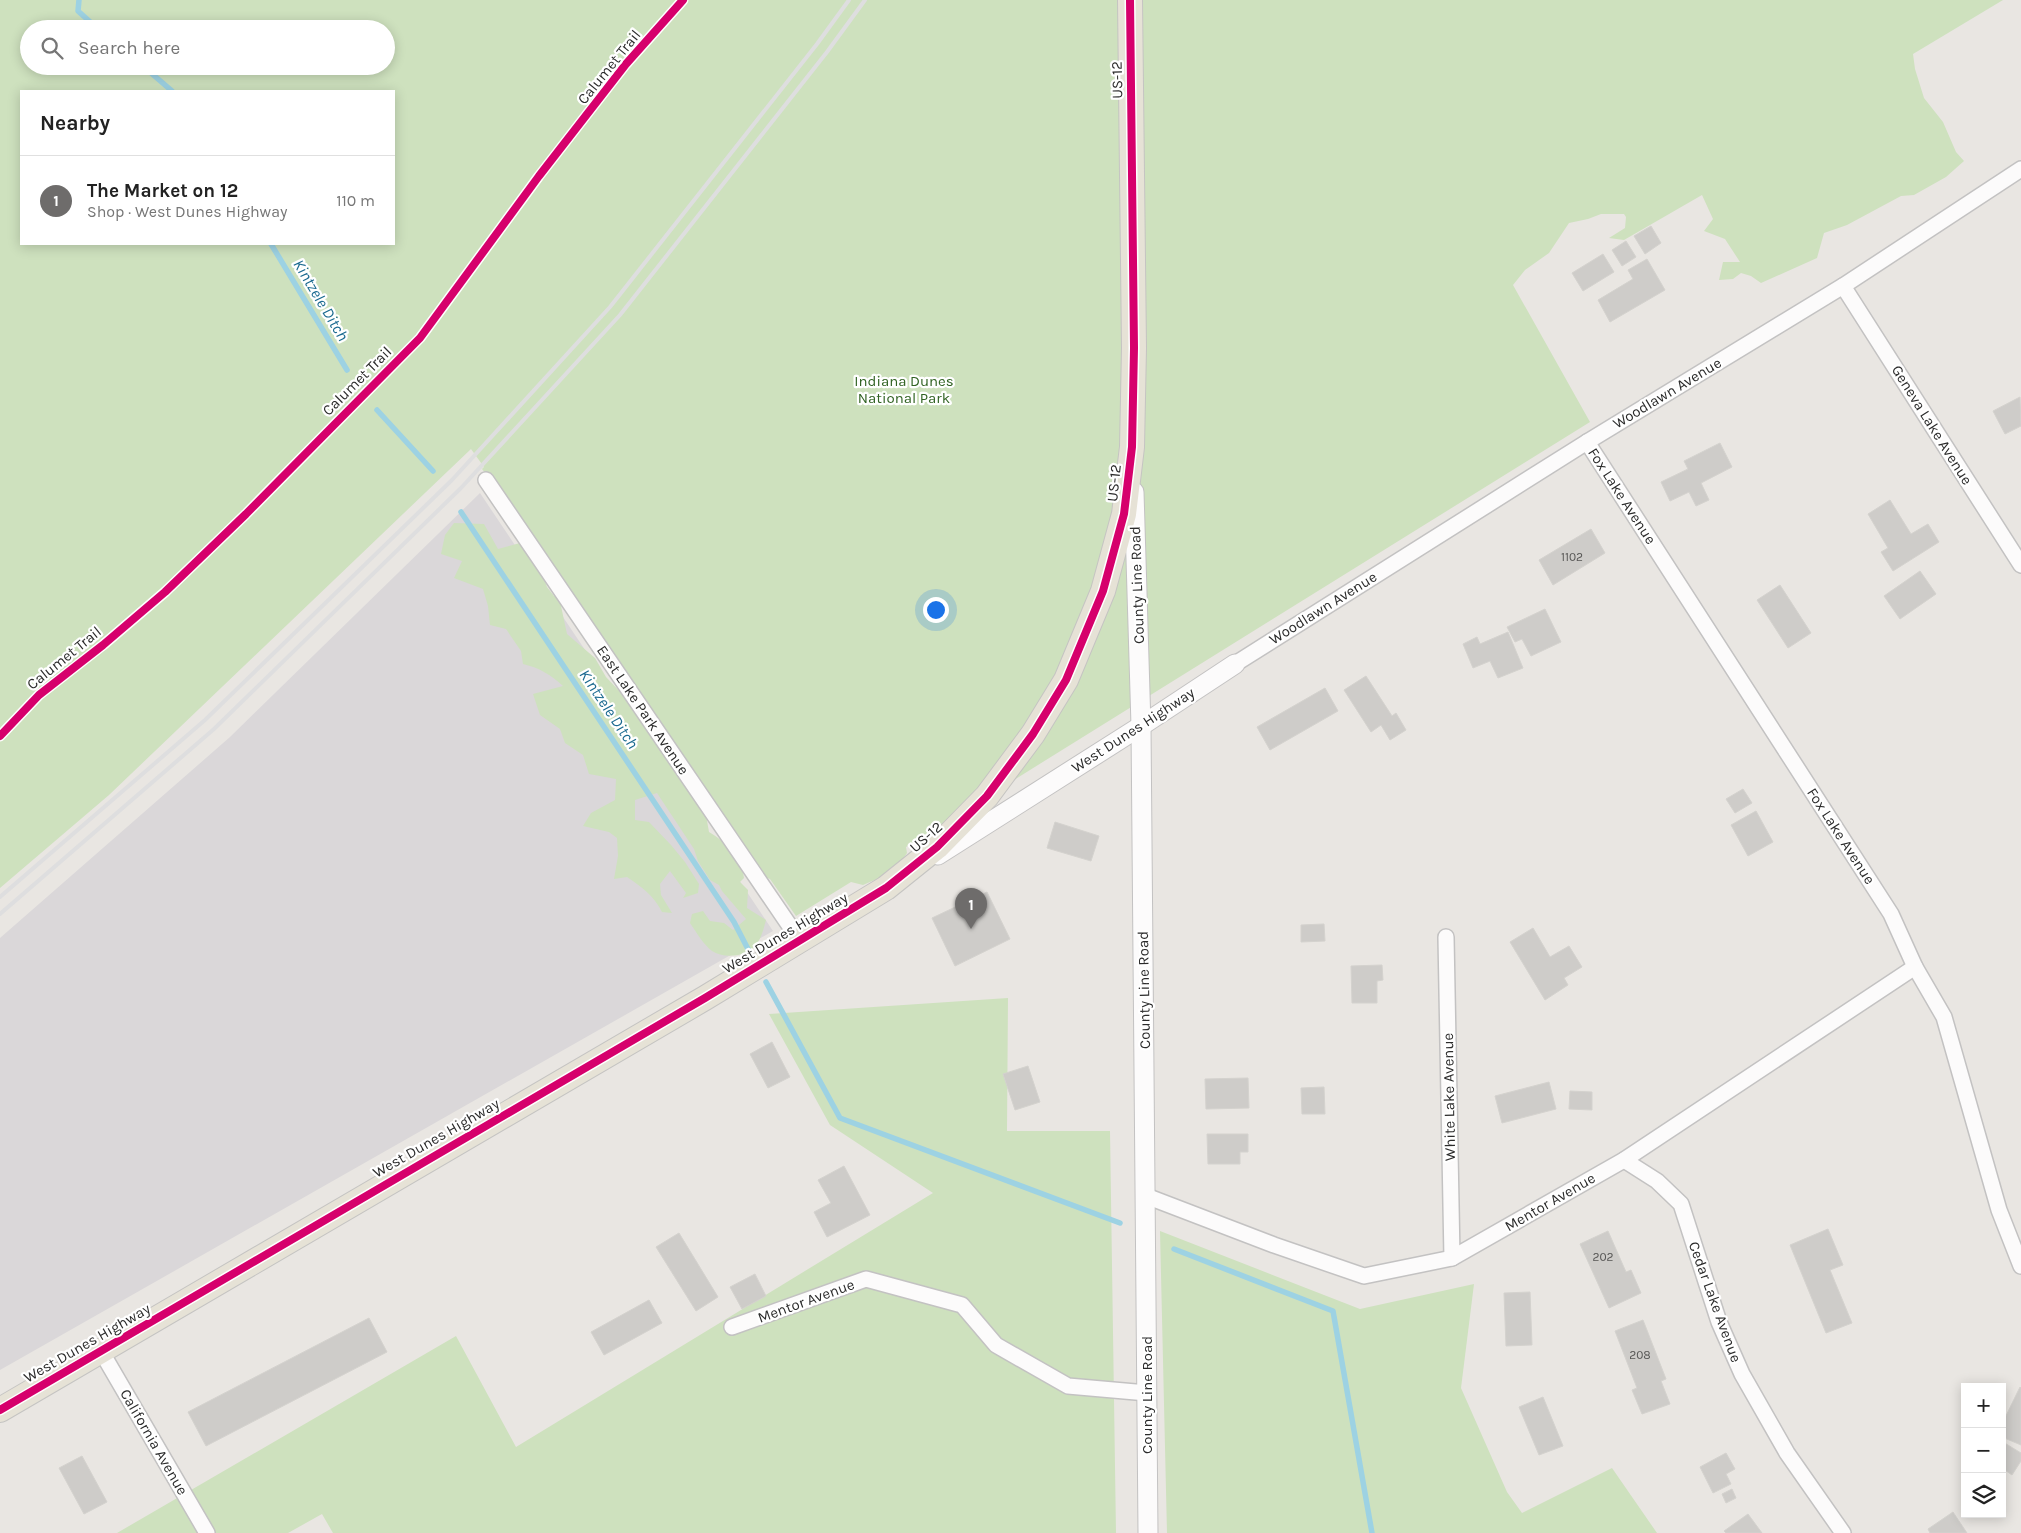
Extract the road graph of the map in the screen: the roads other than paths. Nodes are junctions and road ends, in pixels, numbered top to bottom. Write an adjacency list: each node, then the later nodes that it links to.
1 (1130, 0): 5 (main road, US-12)
2 (2021, 169): 3 (street, Woodlawn Avenue)
3 (1843, 286): 4 (street, Woodlawn Avenue); 7 (street, Geneva Lake Avenue)
4 (1587, 442): 8 (street, Woodlawn Avenue); 13 (street, Fox Lake Avenue)
5 (1132, 447): 9 (street, County Line Road); 10 (main road, US-12)
6 (486, 480): 12 (street, East Lake Park Avenue)
7 (2021, 565)
8 (1235, 664): 9 (street, West Dunes Highway)
9 (1141, 726): 10 (street, West Dunes Highway); 15 (street, County Line Road)
10 (886, 888): 12 (main road, West Dunes Highway)
11 (1446, 937): 16 (street, White Lake Avenue)
12 (800, 941): 19 (main road, West Dunes Highway)
13 (1915, 967): 14 (street, Mentor Avenue); 17 (street, Fox Lake Avenue)
14 (1624, 1160): 16 (street, Mentor Avenue); 24 (street, Cedar Lake Avenue)
15 (1146, 1196): 16 (street, Mentor Avenue); 20 (street, County Line Road)
16 (1452, 1258)
17 (2021, 1266)
18 (732, 1327): 20 (street, Mentor Avenue)
19 (101, 1351): 21 (main road, West Dunes Highway); 22 (street, California Avenue)
20 (1148, 1393): 23 (street, County Line Road)
21 (0, 1410)
22 (207, 1533)
23 (1148, 1533)
24 (1843, 1533)

